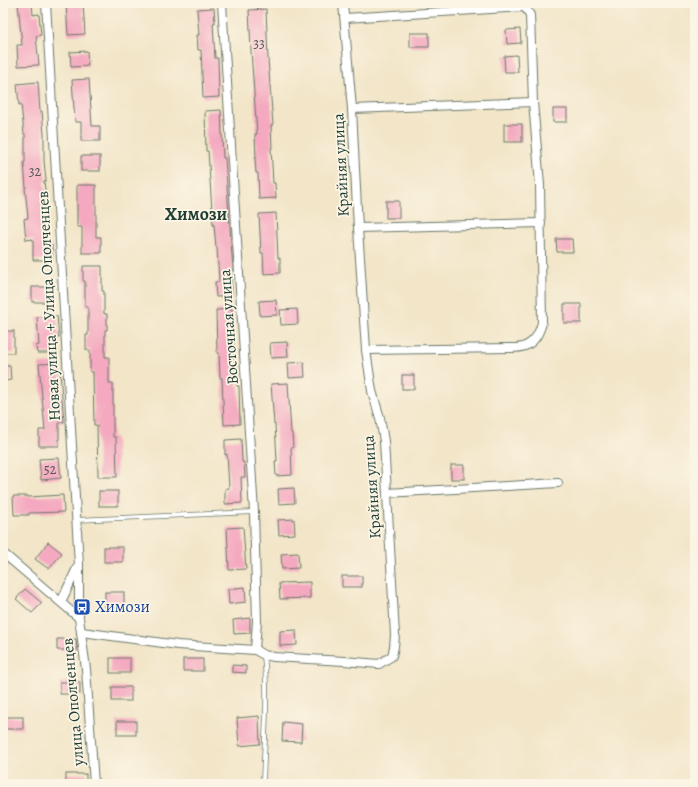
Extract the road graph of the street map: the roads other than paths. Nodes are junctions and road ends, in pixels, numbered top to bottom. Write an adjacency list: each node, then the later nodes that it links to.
1 (46, 3): 13 (street, Новая улица + Улица Ополченцев)
2 (222, 3): 12 (street, Восточная улица)
3 (343, 3): 4 (street, Крайняя улица)
4 (345, 18): 5 (street); 6 (street, Крайняя улица)
5 (533, 102): 6 (street); 7 (street)
6 (352, 109): 8 (street, Крайняя улица)
7 (541, 223): 8 (street); 9 (street)
8 (358, 228): 9 (street, Крайняя улица)
9 (366, 350): 11 (street, Крайняя улица)
10 (558, 483): 11 (street)
11 (387, 493): 21 (street, Крайняя улица)
12 (254, 512): 13 (lane); 20 (street, Восточная улица)
13 (75, 520): 15 (street, Новая улица + Улица Ополченцев)
14 (3, 553): 16 (street)
15 (78, 565): 16 (street); 17 (street, Новая улица + Улица Ополченцев)
16 (61, 602): 18 (street)
17 (79, 607): 18 (street, улица Ополченцев)
18 (80, 618): 19 (street, улица Ополченцев)
19 (82, 632): 20 (street, Крайняя улица); 22 (street, улица Ополченцев)
20 (255, 650): 21 (street, Крайняя улица)
21 (264, 655): 23 (lane)
22 (94, 784)
23 (263, 784)

